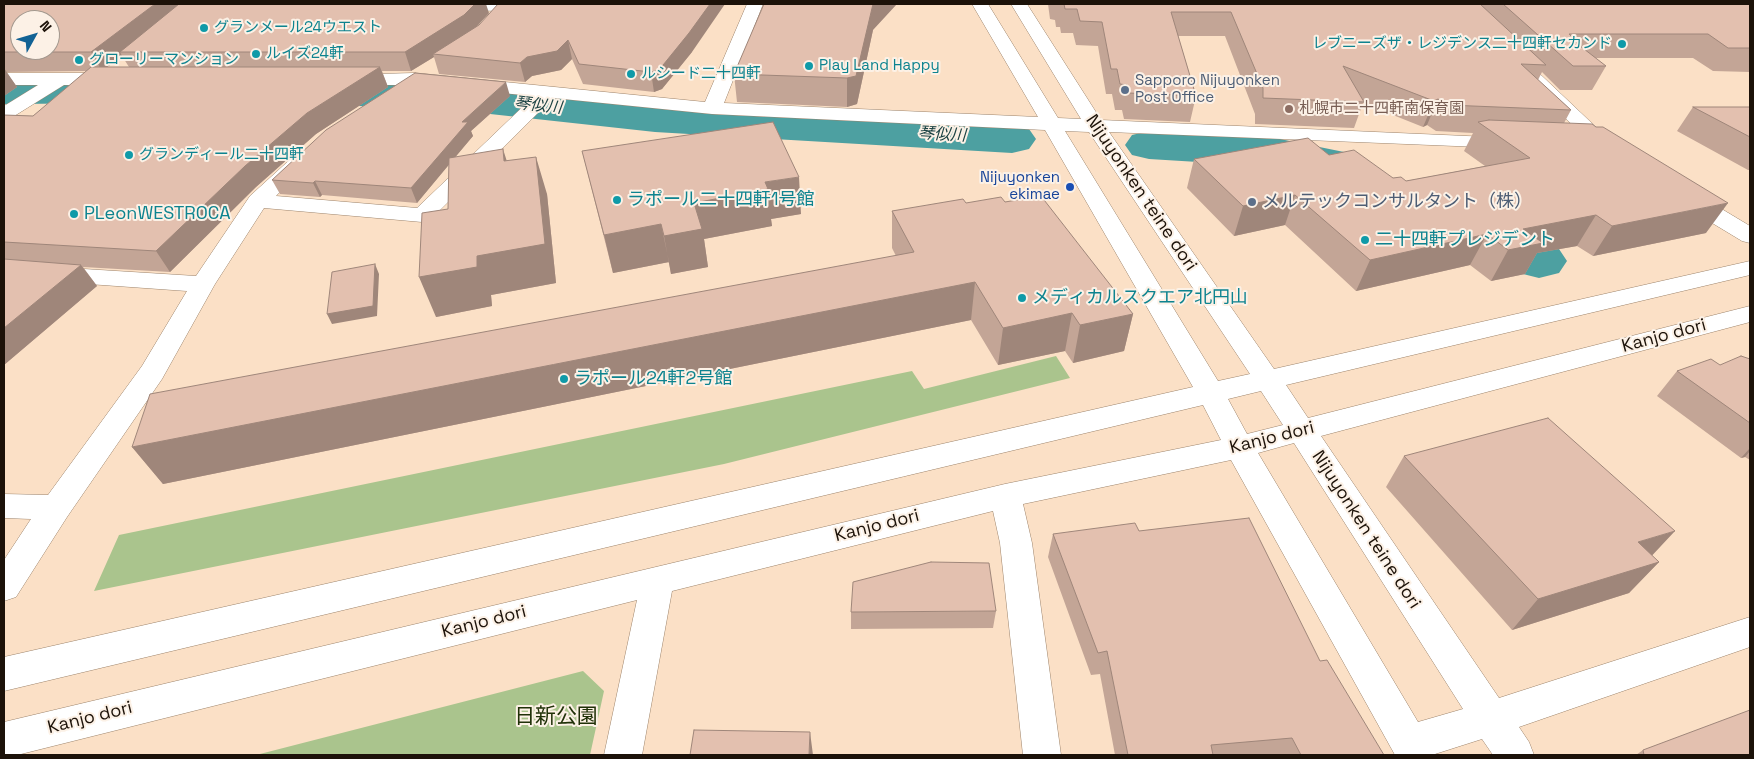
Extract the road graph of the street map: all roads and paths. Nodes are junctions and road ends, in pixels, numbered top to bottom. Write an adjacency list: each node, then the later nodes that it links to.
1 (754, 4): 16 (street)
2 (980, 4): 18 (street)
3 (1019, 4): 19 (street, Nijuyonken teine dori)
4 (1457, 4): 5 (street); 23 (street)
5 (1480, 4)
6 (436, 5): 7 (street)
7 (503, 10)
8 (438, 64): 13 (street)
9 (129, 72): 12 (street)
10 (4, 79): 12 (street)
11 (331, 79): 13 (street)
12 (55, 82): 17 (street)
13 (410, 82): 14 (street); 15 (street)
14 (389, 95)
15 (539, 102): 16 (street); 26 (street)
16 (712, 108): 18 (street)
17 (4, 114)
18 (1050, 124): 19 (street); 33 (street)
19 (1095, 126): 20 (street); 32 (street, Nijuyonken teine dori)
20 (1520, 142)
21 (318, 145): 26 (street)
22 (1578, 145): 23 (street)
23 (1605, 146): 24 (street)
24 (1629, 164)
25 (1671, 189): 27 (street)
26 (258, 201): 30 (street)
27 (1750, 236)
28 (1750, 268): 32 (street)
29 (4, 271): 30 (street)
30 (203, 284): 38 (street)
31 (1750, 314): 34 (street, Kanjo dori)
32 (1268, 380): 33 (street); 34 (street, Nijuyonken teine dori)
33 (1211, 393): 35 (street); 42 (street)
34 (1301, 431): 35 (street, Kanjo dori); 43 (street, Nijuyonken teine dori)
35 (1238, 447): 36 (street, Kanjo dori); 45 (street)
36 (1005, 496): 39 (street, Kanjo dori); 47 (street)
37 (4, 506): 38 (street)
38 (56, 508): 40 (street)
39 (658, 579): 44 (street, Kanjo dori); 46 (street)
40 (4, 587)
41 (1750, 632): 43 (street)
42 (4, 674)
43 (1491, 719): 45 (street); 48 (street, Nijuyonken teine dori)
44 (4, 740)
45 (1412, 749)
46 (623, 755)
47 (1042, 755)
48 (1516, 755)

